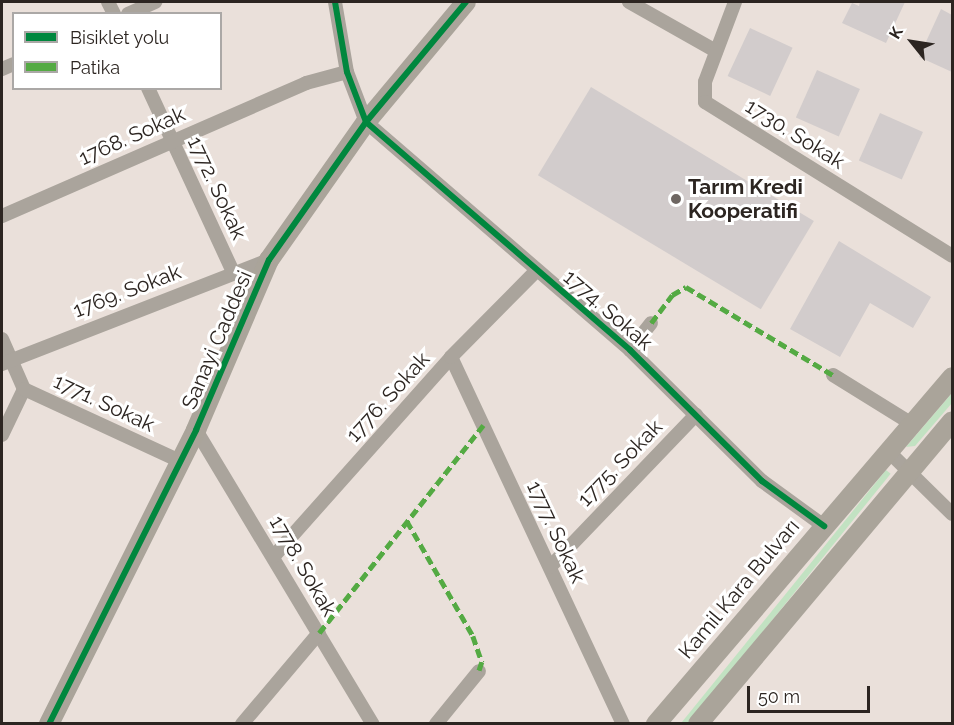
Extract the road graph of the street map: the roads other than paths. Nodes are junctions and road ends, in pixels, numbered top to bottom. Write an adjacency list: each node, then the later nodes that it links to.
1 (155, 2): 6 (street)
2 (335, 2): 8 (street)
3 (466, 2): 10 (main road, Sanayi Caddesi)
4 (629, 2): 7 (street)
5 (735, 2): 7 (street, 1730. Sokak)
6 (133, 12)
7 (717, 51): 13 (street, 1730. Sokak)
8 (347, 72): 10 (street); 11 (street, 1768. Sokak)
9 (149, 90): 11 (street, 1772. Sokak)
10 (366, 122): 14 (main road, Sanayi Caddesi); 15 (street, 1774. Sokak)
11 (172, 141): 12 (street, 1768. Sokak); 16 (street, 1772. Sokak)
12 (2, 216)
13 (952, 256)
14 (269, 260): 16 (street, 1769. Sokak); 28 (main road, Sanayi Caddesi)
15 (537, 270): 19 (street, 1774. Sokak); 20 (street, 1776. Sokak)
16 (233, 272): 21 (street, 1769. Sokak)
17 (651, 323): 19 (street)
18 (2, 339): 21 (street)
19 (630, 350): 25 (street, 1774. Sokak)
20 (451, 357): 35 (street, 1776. Sokak); 36 (street, 1777. Sokak)
21 (6, 362): 24 (street)
22 (833, 375): 27 (street)
23 (952, 377): 27 (main road, Kamil Kara Bulvarı)
24 (24, 389): 29 (street, 1771. Sokak); 31 (street, 1771. Sokak)
25 (696, 415): 34 (street, 1774. Sokak); 36 (street, 1775. Sokak)
26 (952, 421): 32 (main road)
27 (912, 424): 30 (main road, Kamil Kara Bulvarı)
28 (196, 430): 31 (main road, Sanayi Caddesi); 35 (street, 1778. Sokak)
29 (2, 435)
30 (888, 452): 32 (street); 34 (main road, Kamil Kara Bulvarı)
31 (180, 462): 39 (main road, Sanayi Caddesi)
32 (909, 473): 33 (street); 45 (main road)
33 (952, 514)
34 (824, 526): 44 (main road, Kamil Kara Bulvarı)
35 (274, 556): 37 (street, 1778. Sokak)
36 (550, 567): 43 (street, 1777. Sokak)
37 (318, 633): 40 (street); 41 (street, 1778. Sokak)
38 (478, 671): 42 (street)
39 (49, 723)
40 (242, 723)
41 (373, 723)
42 (436, 723)
43 (623, 723)
44 (656, 723)
45 (698, 723)

